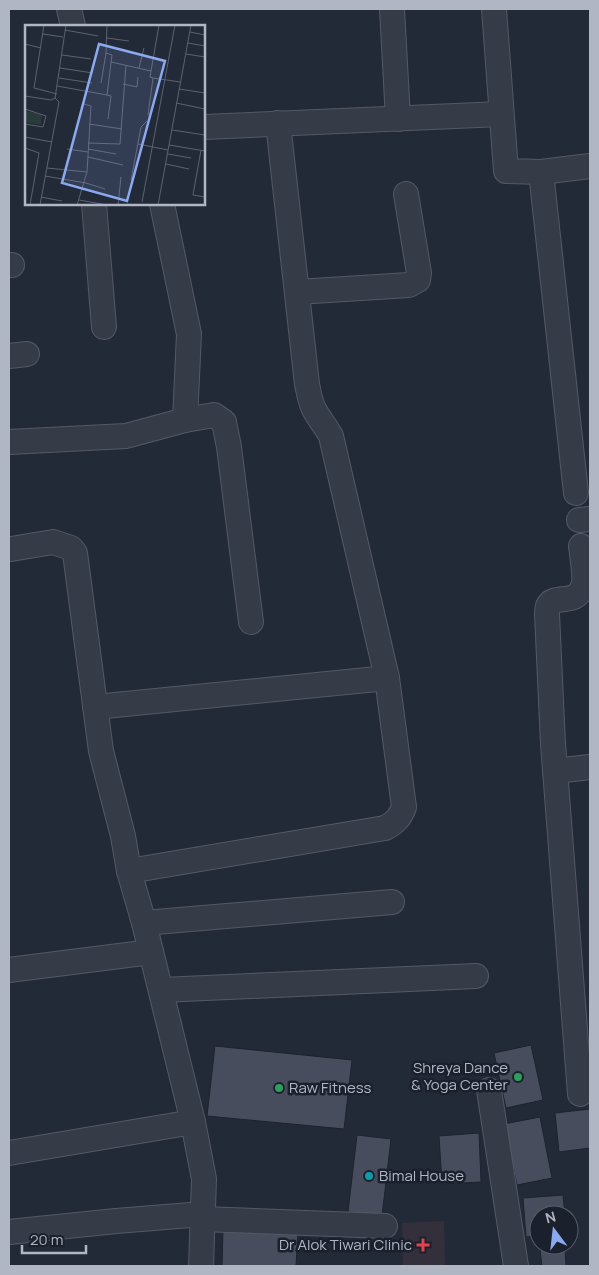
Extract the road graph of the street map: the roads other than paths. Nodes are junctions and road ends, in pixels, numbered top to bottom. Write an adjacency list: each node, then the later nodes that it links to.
1 (69, 9): 4 (street)
2 (392, 9): 6 (street)
3 (494, 9): 5 (street)
4 (73, 25)
5 (502, 114): 6 (street); 10 (street)
6 (398, 119): 7 (street)
7 (278, 124): 8 (street); 14 (street)
8 (205, 127)
9 (590, 166): 10 (street)
10 (541, 172): 18 (street)
11 (406, 194): 14 (street)
12 (94, 205): 15 (street)
13 (162, 205): 16 (street)
14 (297, 292): 22 (street)
15 (104, 327)
16 (185, 420): 17 (street); 21 (street)
17 (9, 442)
18 (576, 493)
19 (581, 546): 25 (street)
20 (11, 549): 23 (street)
21 (251, 622)
22 (387, 678): 23 (street); 26 (street)
23 (95, 707): 26 (street)
24 (590, 768): 25 (street)
25 (555, 771): 34 (street)
26 (130, 871): 28 (street)
27 (392, 902): 28 (street)
28 (144, 923): 29 (street)
29 (151, 952): 30 (street); 32 (street)
30 (9, 970)
31 (476, 976): 32 (street)
32 (161, 990): 35 (street)
33 (489, 1090): 41 (street)
34 (580, 1094)
35 (193, 1122): 36 (street); 37 (street)
36 (9, 1153)
37 (203, 1216): 38 (street); 39 (street); 40 (street)
38 (385, 1226)
39 (9, 1232)
40 (201, 1266)
41 (516, 1266)

